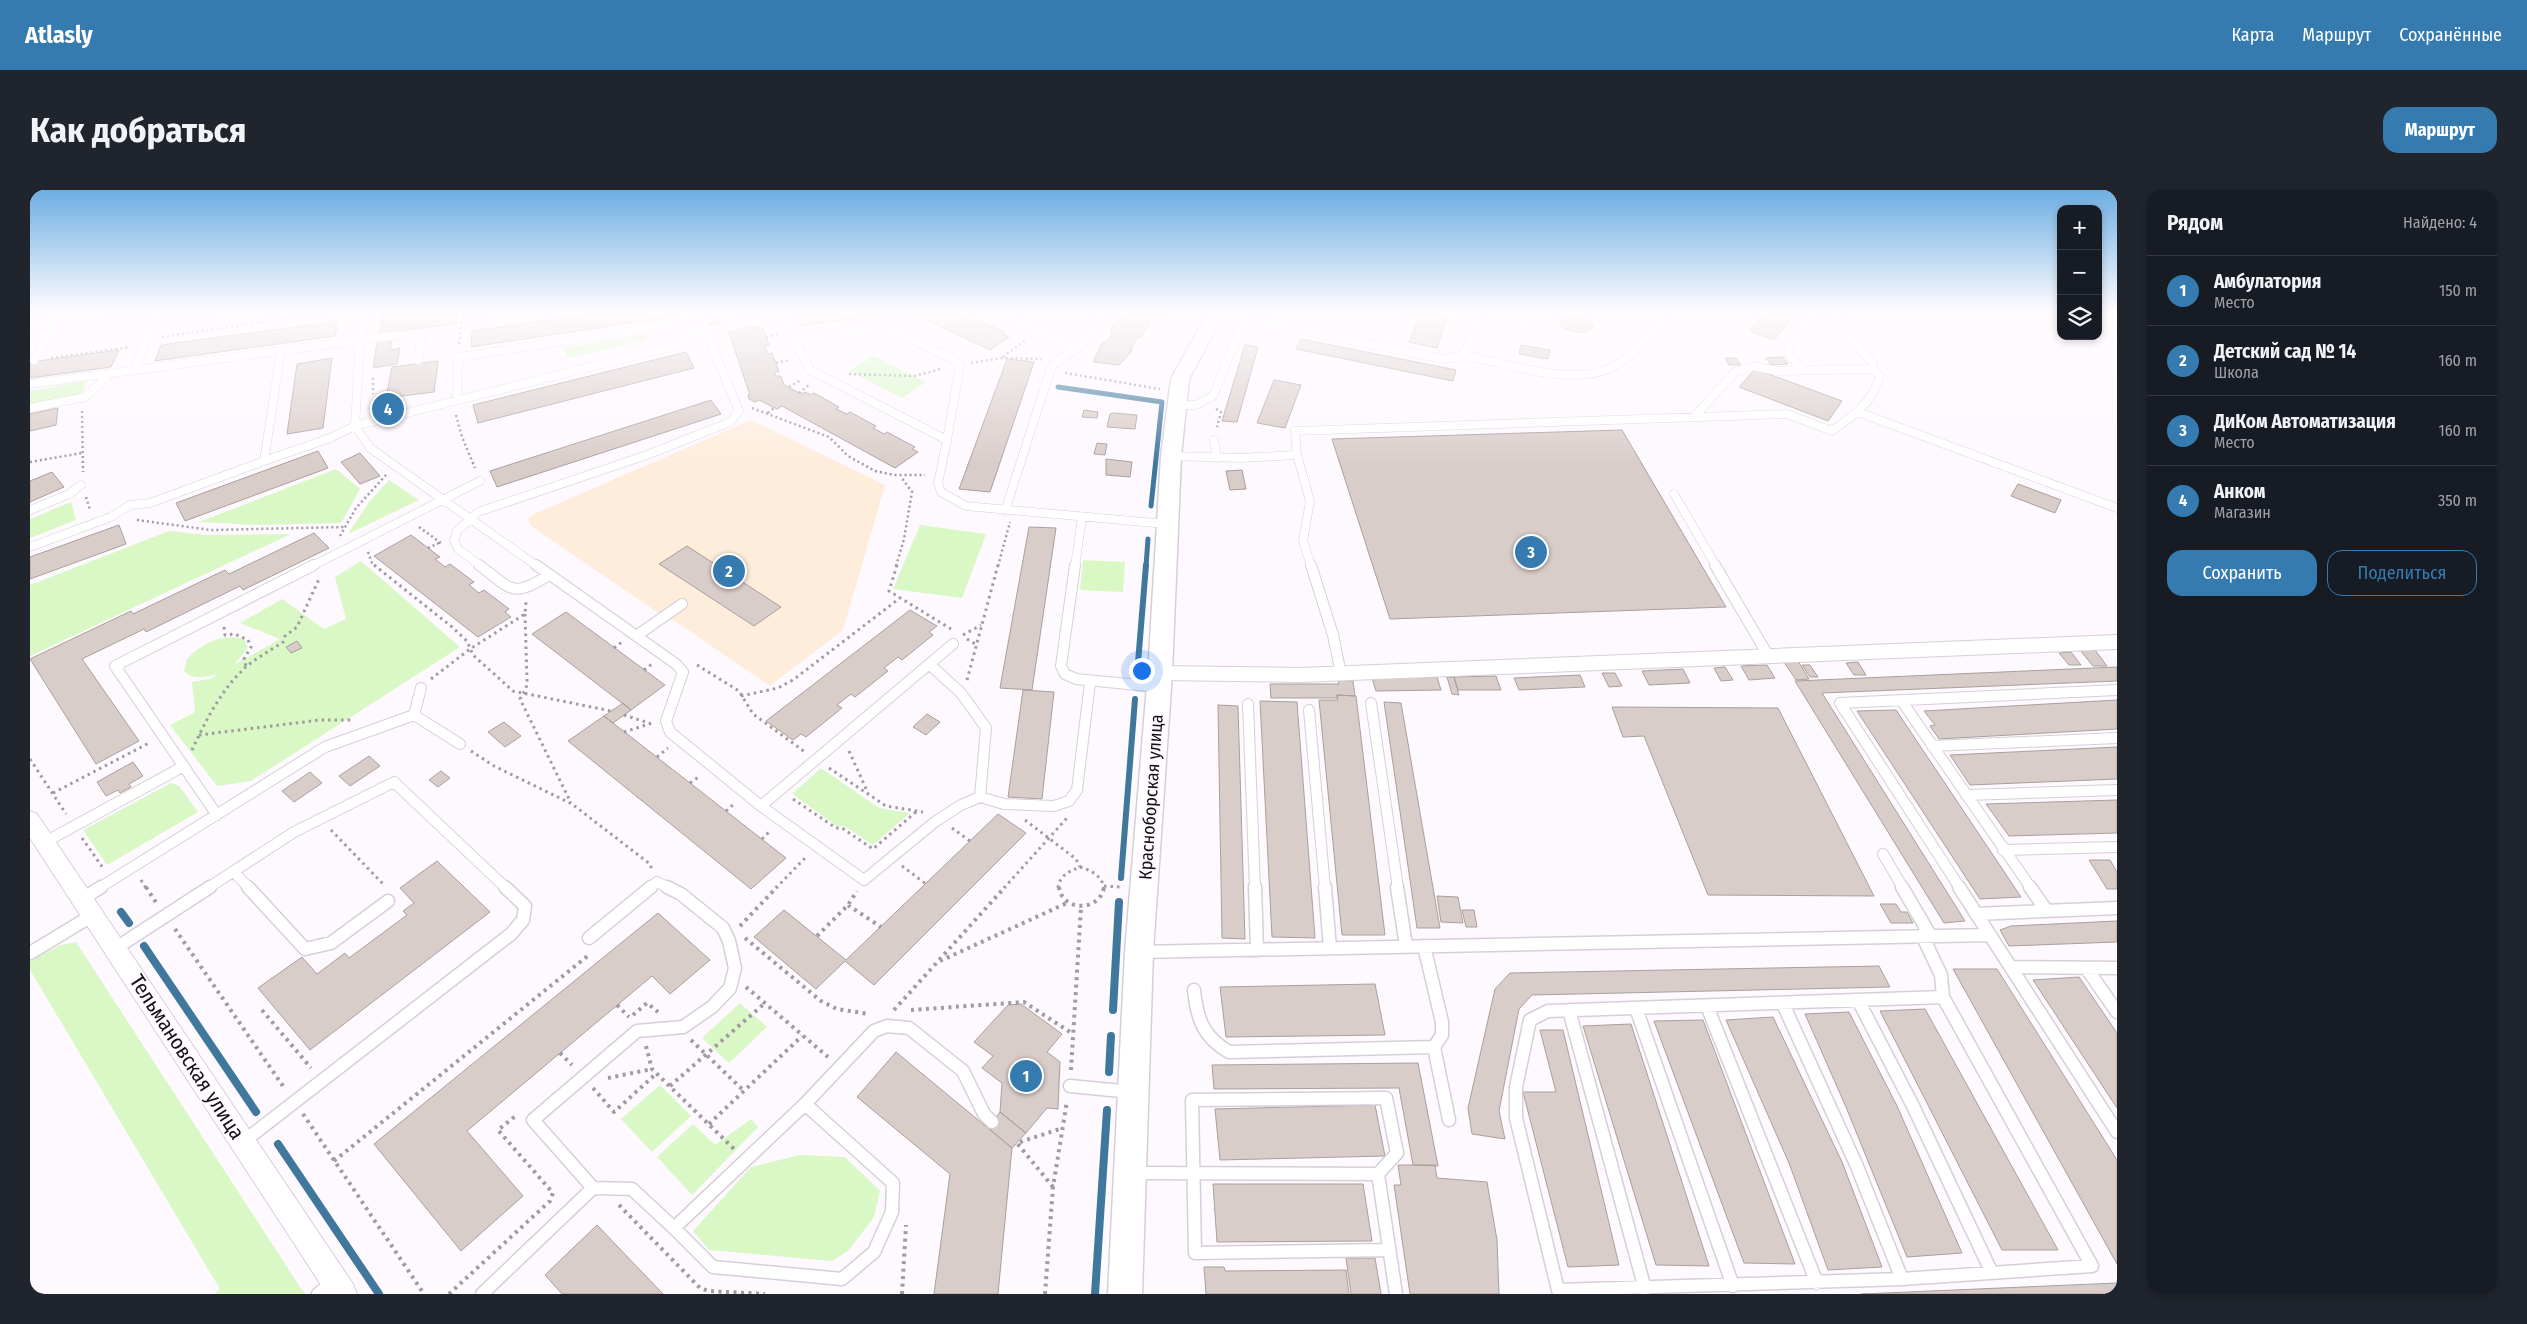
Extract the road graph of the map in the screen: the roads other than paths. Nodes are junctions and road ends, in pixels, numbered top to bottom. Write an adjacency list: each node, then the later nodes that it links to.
1 (139, 362): 17 (lane)
2 (200, 362): 17 (lane)
3 (280, 362): 33 (lane)
4 (359, 362): 27 (lane)
5 (458, 362): 23 (lane)
6 (612, 362): 23 (lane)
7 (718, 362): 42 (lane)
8 (805, 362): 28 (lane)
9 (956, 362): 28 (lane)
10 (1058, 362): 40 (lane)
11 (1190, 362): 22 (street, Красноборская улица)
12 (1227, 362): 22 (lane)
13 (1497, 362): 14 (lane)
14 (1621, 362)
15 (1795, 362): 19 (lane)
16 (1870, 362): 18 (lane)
17 (136, 369): 20 (lane)
18 (1873, 369): 19 (lane); 25 (lane)
19 (1801, 370): 26 (lane)
20 (112, 373): 21 (lane); 24 (lane)
21 (30, 384)
22 (1177, 398): 31 (street, Красноборская улица)
23 (454, 401): 27 (lane)
24 (30, 408)
25 (1858, 412): 26 (lane); 38 (lane)
26 (1694, 417): 30 (lane)
27 (355, 426): 33 (lane); 37 (lane)
28 (947, 440): 40 (lane)
29 (1214, 440): 32 (lane)
30 (1297, 455): 32 (lane); 52 (lane)
31 (1171, 456): 32 (lane); 43 (street, Красноборская улица)
32 (1217, 458)
33 (264, 461): 44 (lane)
34 (480, 481): 37 (lane)
35 (79, 487): 39 (lane)
36 (1674, 494): 50 (lane)
37 (443, 500): 42 (lane); 65 (lane)
38 (2117, 508)
39 (30, 510)
40 (1009, 511): 41 (lane)
41 (1082, 518): 43 (lane); 54 (lane)
42 (468, 519): 45 (lane); 45 (lane)
43 (1166, 524): 53 (street, Красноборская улица)
44 (30, 547)
45 (549, 575): 47 (lane)
46 (682, 604): 47 (lane)
47 (636, 636): 69 (lane)
48 (2117, 642): 50 (street)
49 (953, 644): 51 (lane)
50 (1769, 657): 52 (street)
51 (929, 664): 68 (lane); 69 (lane)
52 (1341, 674): 53 (street)
53 (1159, 680): 54 (lane); 90 (street, Красноборская улица)
54 (1090, 682): 68 (lane)
55 (421, 688): 61 (lane)
56 (2117, 690): 57 (lane)
57 (1901, 700): 64 (lane); 81 (lane)
58 (1371, 703): 85 (lane)
59 (1248, 704): 89 (lane)
60 (1309, 710): 88 (lane)
61 (414, 715): 63 (lane); 70 (lane)
62 (2117, 738): 64 (lane)
63 (460, 744)
64 (1932, 746): 67 (lane)
65 (184, 766): 70 (lane); 72 (lane)
66 (2117, 790): 67 (lane)
67 (1966, 795): 74 (lane)
68 (980, 797): 69 (lane)
69 (761, 806)
70 (217, 815): 78 (lane)
71 (30, 820): 72 (street, Тельмановская улица)
72 (45, 842): 78 (street, Тельмановская улица)
73 (2117, 847): 74 (lane)
74 (2003, 850): 80 (lane)
75 (1883, 854): 82 (lane)
76 (234, 872): 77 (lane); 87 (lane); 110 (lane)
77 (388, 901)
78 (88, 907): 87 (street, Тельмановская улица); 91 (lane)
79 (2117, 908): 80 (lane)
80 (2046, 910): 81 (lane)
81 (1976, 914): 83 (lane)
82 (1926, 935): 83 (lane); 86 (lane); 96 (lane)
83 (1990, 935): 92 (lane)
84 (589, 938): 114 (lane)
85 (1406, 946): 86 (lane); 88 (lane)
86 (1424, 946): 103 (lane)
87 (116, 948): 110 (street, Тельмановская улица)
88 (1330, 948): 89 (lane)
89 (1258, 950): 90 (lane)
90 (1140, 952): 105 (street, Красноборская улица)
91 (30, 953)
92 (2011, 967): 94 (lane); 109 (lane)
93 (2117, 968): 94 (lane)
94 (2087, 969): 102 (lane)
95 (1194, 990): 103 (lane)
96 (1943, 997): 97 (lane); 117 (lane)
97 (1859, 1002): 98 (lane); 117 (lane)
98 (1783, 1004): 99 (lane); 118 (lane)
99 (1706, 1006): 100 (lane); 119 (lane)
100 (1636, 1008): 101 (lane); 120 (lane)
101 (1569, 1010): 121 (lane); 121 (lane)
102 (2117, 1012)
103 (1434, 1047): 107 (lane)
104 (1070, 1086): 105 (lane)
105 (1133, 1092): 111 (street, Красноборская улица)
106 (805, 1104): 108 (lane); 115 (lane); 115 (lane)
107 (1449, 1120)
108 (992, 1122)
109 (2117, 1132)
110 (243, 1142): 122 (street, Тельмановская улица)
111 (1130, 1173): 112 (lane); 124 (street, Красноборская улица)
112 (1192, 1173): 113 (lane); 113 (lane); 116 (lane)
113 (1378, 1174): 116 (lane)
114 (593, 1188): 115 (lane); 123 (lane)
115 (674, 1228)
116 (1389, 1250): 125 (lane)
117 (1992, 1274): 118 (lane)
118 (1902, 1279): 119 (lane)
119 (1817, 1283): 120 (lane)
120 (1733, 1286): 121 (lane)
121 (1645, 1288)
122 (332, 1290)
123 (482, 1294)
124 (1125, 1294)
125 (1396, 1294)

